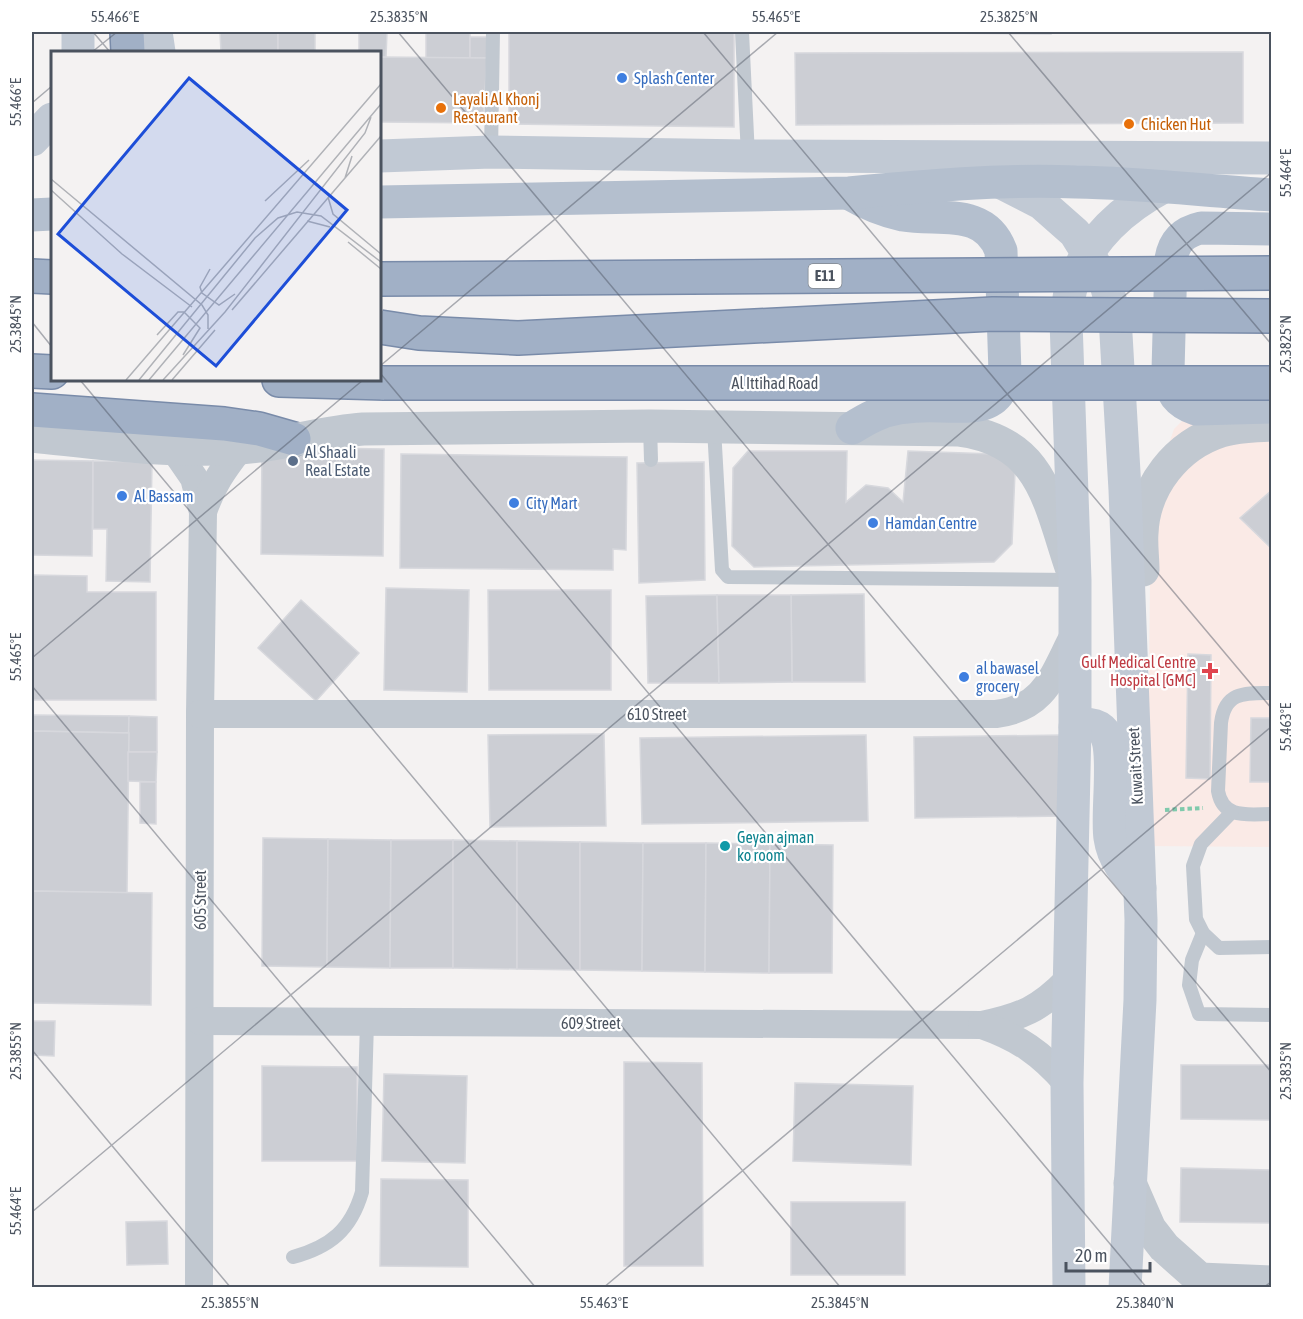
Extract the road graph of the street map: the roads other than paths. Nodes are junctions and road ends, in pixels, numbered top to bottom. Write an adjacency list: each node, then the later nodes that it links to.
1 (78, 32): 6 (main road)
2 (127, 32): 7 (highway)
3 (156, 32): 8 (main road)
4 (493, 32): 11 (lane)
5 (742, 32): 15 (lane)
6 (78, 51)
7 (128, 51)
8 (159, 51)
9 (51, 120): 10 (main road)
10 (32, 140)
11 (491, 152): 14 (main road); 15 (main road)
12 (51, 155): 13 (main road)
13 (32, 156)
14 (381, 156)
15 (748, 156): 16 (main road)
16 (1272, 158)
17 (1000, 182): 18 (main road); 19 (main road); 25 (main road, Kuwait Street)
18 (1165, 186): 20 (main road); 25 (main road)
19 (849, 193): 21 (main road); 41 (main road)
20 (1272, 195)
21 (384, 200)
22 (51, 214): 23 (main road)
23 (32, 215)
24 (1272, 229): 36 (main road)
25 (1088, 251): 48 (main road); 53 (main road, Kuwait Street)
26 (1272, 273): 29 (highway, E11, bridge)
27 (32, 276): 28 (highway)
28 (51, 277)
29 (381, 279)
30 (1272, 316): 31 (highway, bridge)
31 (381, 327)
32 (32, 371): 33 (highway)
33 (51, 372)
34 (314, 381): 35 (highway, Al Ittihad Road, bridge)
35 (1272, 383)
36 (1272, 407)
37 (32, 410): 43 (highway)
38 (1272, 425): 53 (street)
39 (650, 426): 40 (street); 43 (street); 46 (lane)
40 (714, 428): 41 (street); 48 (lane)
41 (852, 428): 48 (street)
42 (32, 436): 45 (street)
43 (294, 439): 44 (street)
44 (240, 448): 45 (street); 47 (street, 605 Street)
45 (174, 449): 47 (street, 605 Street)
46 (651, 460)
47 (203, 512): 51 (street, 605 Street)
48 (1075, 580): 49 (main road)
49 (1074, 635): 51 (street, 610 Street); 52 (main road)
50 (1272, 693): 54 (lane)
51 (200, 714): 61 (street, 605 Street)
52 (1074, 727): 56 (main road); 59 (main road)
53 (1134, 748): 56 (main road, Kuwait Street)
54 (1228, 810): 55 (lane); 57 (lane)
55 (1272, 814)
56 (1140, 888): 65 (main road, Kuwait Street)
57 (1203, 933): 58 (lane); 60 (lane)
58 (1272, 947)
59 (1068, 980): 63 (street, 609 Street); 64 (main road)
60 (1272, 1015)
61 (200, 1021): 62 (street, 609 Street); 70 (street, 605 Street)
62 (368, 1022): 63 (street, 609 Street); 66 (lane)
63 (982, 1025): 64 (street, 609 Street)
64 (1067, 1083): 69 (main road)
65 (1130, 1184): 67 (street); 71 (main road, Kuwait Street)
66 (293, 1257)
67 (1200, 1279): 68 (street); 72 (street)
68 (1272, 1282)
69 (1064, 1283)
70 (199, 1287)
71 (1125, 1287)
72 (1166, 1287)

